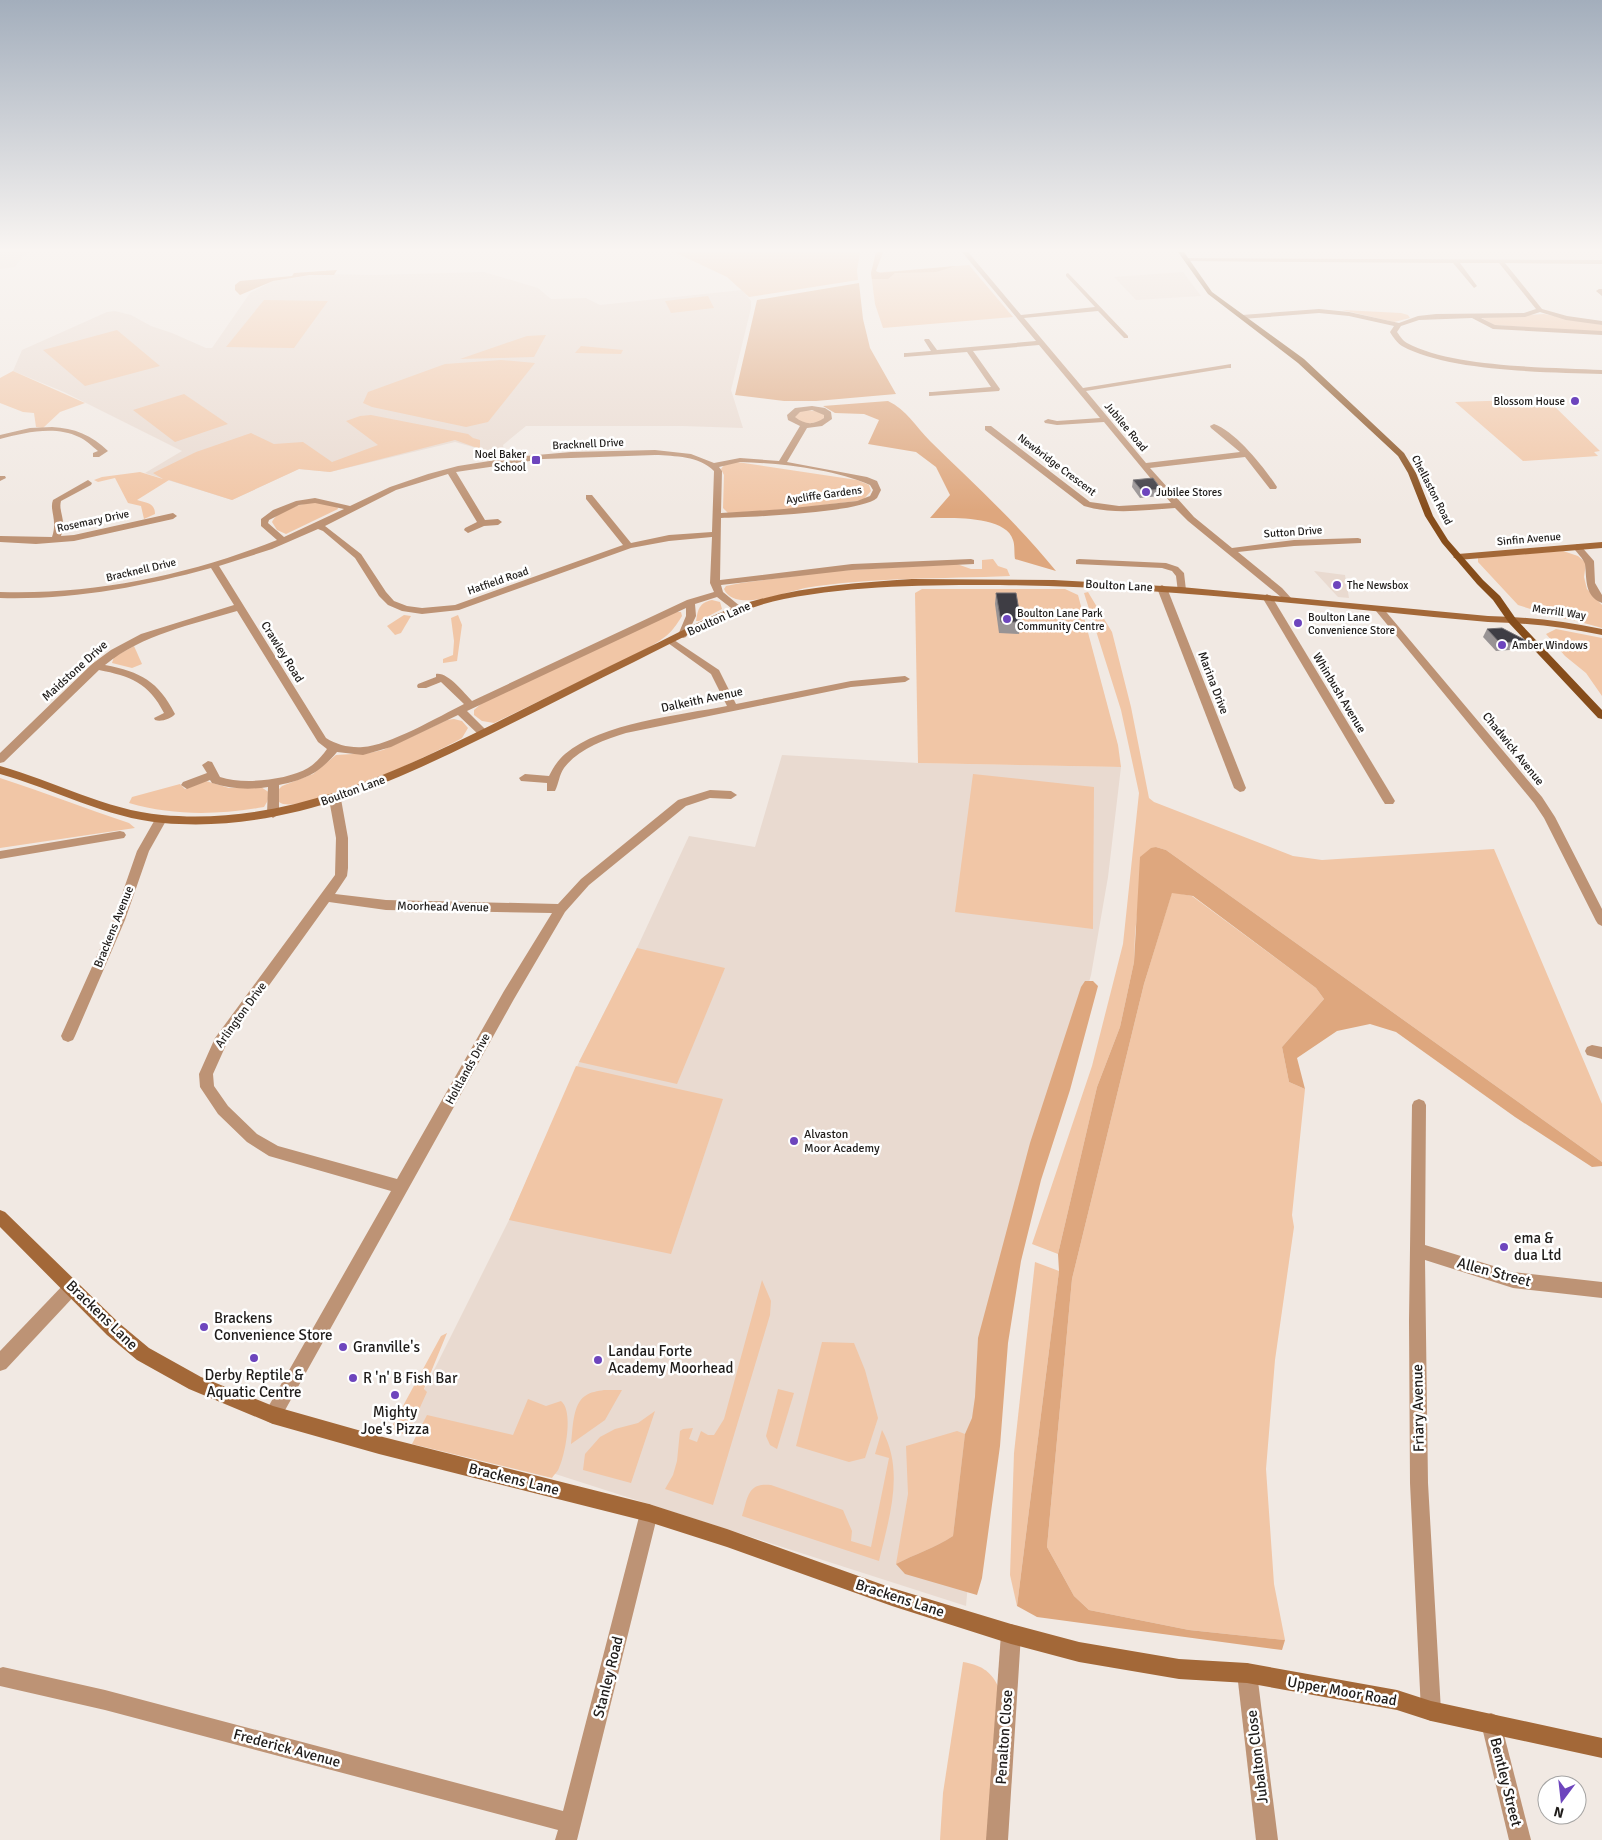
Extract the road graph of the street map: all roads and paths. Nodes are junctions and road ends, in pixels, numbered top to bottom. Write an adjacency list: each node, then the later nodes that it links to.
1 (1037, 338): 5 (street, Jubilee Road)
2 (1270, 338): 49 (main road, Chellaston Road)
3 (1396, 338): 10 (street)
4 (927, 340): 7 (street)
5 (1041, 343): 6 (street); 11 (street, Jubilee Road)
6 (970, 350): 7 (street); 12 (street)
7 (935, 352): 8 (street)
8 (906, 355)
9 (1228, 366): 11 (street)
10 (1602, 372)
11 (1081, 390): 15 (street, Jubilee Road)
12 (950, 392): 13 (street); 14 (street)
13 (932, 394)
14 (957, 403)
15 (1106, 420): 16 (street); 25 (street, Jubilee Road)
16 (1048, 421)
17 (805, 426): 23 (street)
18 (1214, 426): 22 (street)
19 (988, 428): 32 (street, Newbridge Crescent)
20 (0, 437): 21 (street)
21 (96, 454)
22 (1248, 454): 25 (street); 28 (street)
23 (781, 464): 24 (street, Aycliffe Gardens); 35 (street, Aycliffe Gardens)
24 (714, 466): 26 (street, Bracknell Drive); 35 (street)
25 (1145, 466): 32 (street, Jubilee Road)
26 (451, 471): 33 (street, Bracknell Drive); 37 (street)
27 (88, 483): 42 (street)
28 (1273, 487)
29 (601, 494): 30 (street)
30 (589, 497): 31 (street); 46 (street)
31 (579, 500)
32 (1177, 505): 48 (street, Jubilee Road)
33 (349, 508): 38 (street, Bracknell Drive); 43 (street)
34 (173, 516): 42 (street, Rosemary Drive)
35 (717, 516): 40 (street)
36 (498, 522): 37 (street)
37 (482, 523): 39 (street)
38 (318, 526): 43 (street, Bracknell Drive); 46 (street, Hatfield Road)
39 (468, 530)
40 (716, 534): 46 (street, Hatfield Road); 55 (street)
41 (0, 539): 42 (street, Rosemary Drive)
42 (55, 540)
43 (283, 541): 53 (street, Bracknell Drive)
44 (1358, 541): 48 (street, Sutton Drive)
45 (1602, 545): 47 (street, Sinfin Avenue)
46 (629, 546)
47 (1577, 547): 49 (street, Sinfin Avenue); 61 (street)
48 (1230, 551): 60 (street, Jubilee Road)
49 (1458, 556): 66 (main road, Chellaston Road)
50 (971, 562): 55 (street, Boulton Lane)
51 (1079, 562): 52 (street)
52 (1102, 563): 54 (street); 57 (street)
53 (213, 564): 58 (street, Bracknell Drive); 63 (street, Crawley Road)
54 (1104, 573)
55 (717, 588): 62 (street, Boulton Lane); 64 (street)
56 (1162, 588): 57 (street, Boulton Lane); 64 (street, Boulton Lane); 85 (street, Marina Drive)
57 (1180, 590): 59 (street, Boulton Lane)
58 (0, 595)
59 (1267, 597): 60 (street, Boulton Lane); 88 (street, Whinbush Avenue)
60 (1287, 599): 65 (street, Boulton Lane)
61 (1602, 600)
62 (690, 602): 68 (street); 73 (street, Boulton Lane)
63 (239, 607): 70 (street, Maidstone Drive); 79 (street, Crawley Road)
64 (738, 609): 68 (street, Boulton Lane)
65 (1379, 609): 66 (street, Boulton Lane); 95 (street, Chadwick Avenue)
66 (1512, 621): 67 (street, Merrill Way); 76 (main road, Chellaston Road)
67 (1602, 632)
68 (683, 635): 69 (street, Boulton Lane)
69 (671, 641): 74 (street); 78 (street, Boulton Lane)
70 (96, 666): 77 (street); 80 (street, Maidstone Drive)
71 (905, 679): 74 (street, Dalkeith Avenue)
72 (422, 686): 73 (street)
73 (471, 705): 75 (street, Boulton Lane)
74 (733, 708): 82 (street, Dalkeith Avenue)
75 (460, 711): 78 (street); 79 (street, Boulton Lane)
76 (1602, 716)
77 (159, 718)
78 (484, 733): 87 (street, Boulton Lane)
79 (334, 748): 83 (street)
80 (0, 758)
81 (0, 770): 90 (street, Boulton Lane)
82 (525, 778)
83 (274, 781): 84 (street); 89 (street)
84 (187, 785)
85 (1240, 788)
86 (731, 795): 94 (street, Holtlands Drive)
87 (334, 800): 89 (street, Boulton Lane); 93 (street, Arlington Drive)
88 (1389, 801)
89 (274, 814): 90 (street, Boulton Lane)
90 (161, 819): 96 (street, Brackens Avenue)
91 (120, 835): 92 (street)
92 (0, 855)
93 (326, 897): 94 (street, Moorhead Avenue); 98 (street, Arlington Drive)
94 (561, 909): 98 (street, Holtlands Drive)
95 (1602, 921)
96 (68, 1036)
97 (1419, 1106): 100 (street, Friary Avenue)
98 (401, 1187): 104 (street, Holtlands Drive)
99 (0, 1217): 101 (street, Brackens Lane)
100 (1416, 1250): 102 (street, Allen Street); 110 (street, Friary Avenue)
101 (72, 1288): 103 (street); 104 (street, Brackens Lane)
102 (1602, 1290)
103 (0, 1363)
104 (273, 1415): 105 (street, Brackens Lane)
105 (649, 1513): 106 (street, Brackens Lane); 113 (street, Stanley Road)
106 (1011, 1634): 107 (street, Brackens Lane); 114 (street, Penalton Close)
107 (1079, 1652): 108 (street, Upper Moor Road)
108 (1247, 1673): 110 (street, Upper Moor Road); 115 (street, Jubalton Close)
109 (3, 1677): 113 (street, Frederick Avenue)
110 (1431, 1711): 111 (street, Upper Moor Road)
111 (1491, 1724): 112 (street, Upper Moor Road); 116 (street, Bentley Street)
112 (1602, 1748)
113 (568, 1831)
114 (997, 1840)
115 (1267, 1840)
116 (1520, 1840)

